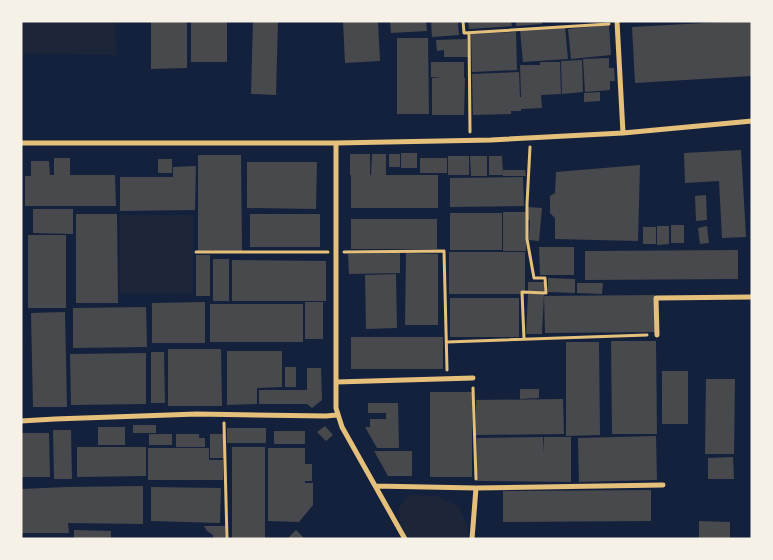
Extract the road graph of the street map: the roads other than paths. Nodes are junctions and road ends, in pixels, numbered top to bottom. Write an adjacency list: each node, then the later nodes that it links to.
1 (617, 22): 3 (street)
2 (752, 121): 3 (street)
3 (623, 133): 5 (street)
4 (21, 143): 5 (street)
5 (336, 143): 9 (street)
6 (752, 297): 7 (street)
7 (658, 335)
8 (473, 378): 9 (street)
9 (336, 382): 10 (street)
10 (337, 415): 11 (street); 13 (street)
11 (21, 421)
12 (663, 485): 14 (street)
13 (375, 486): 14 (street); 15 (street)
14 (476, 488): 16 (street)
15 (404, 539)
16 (472, 539)

